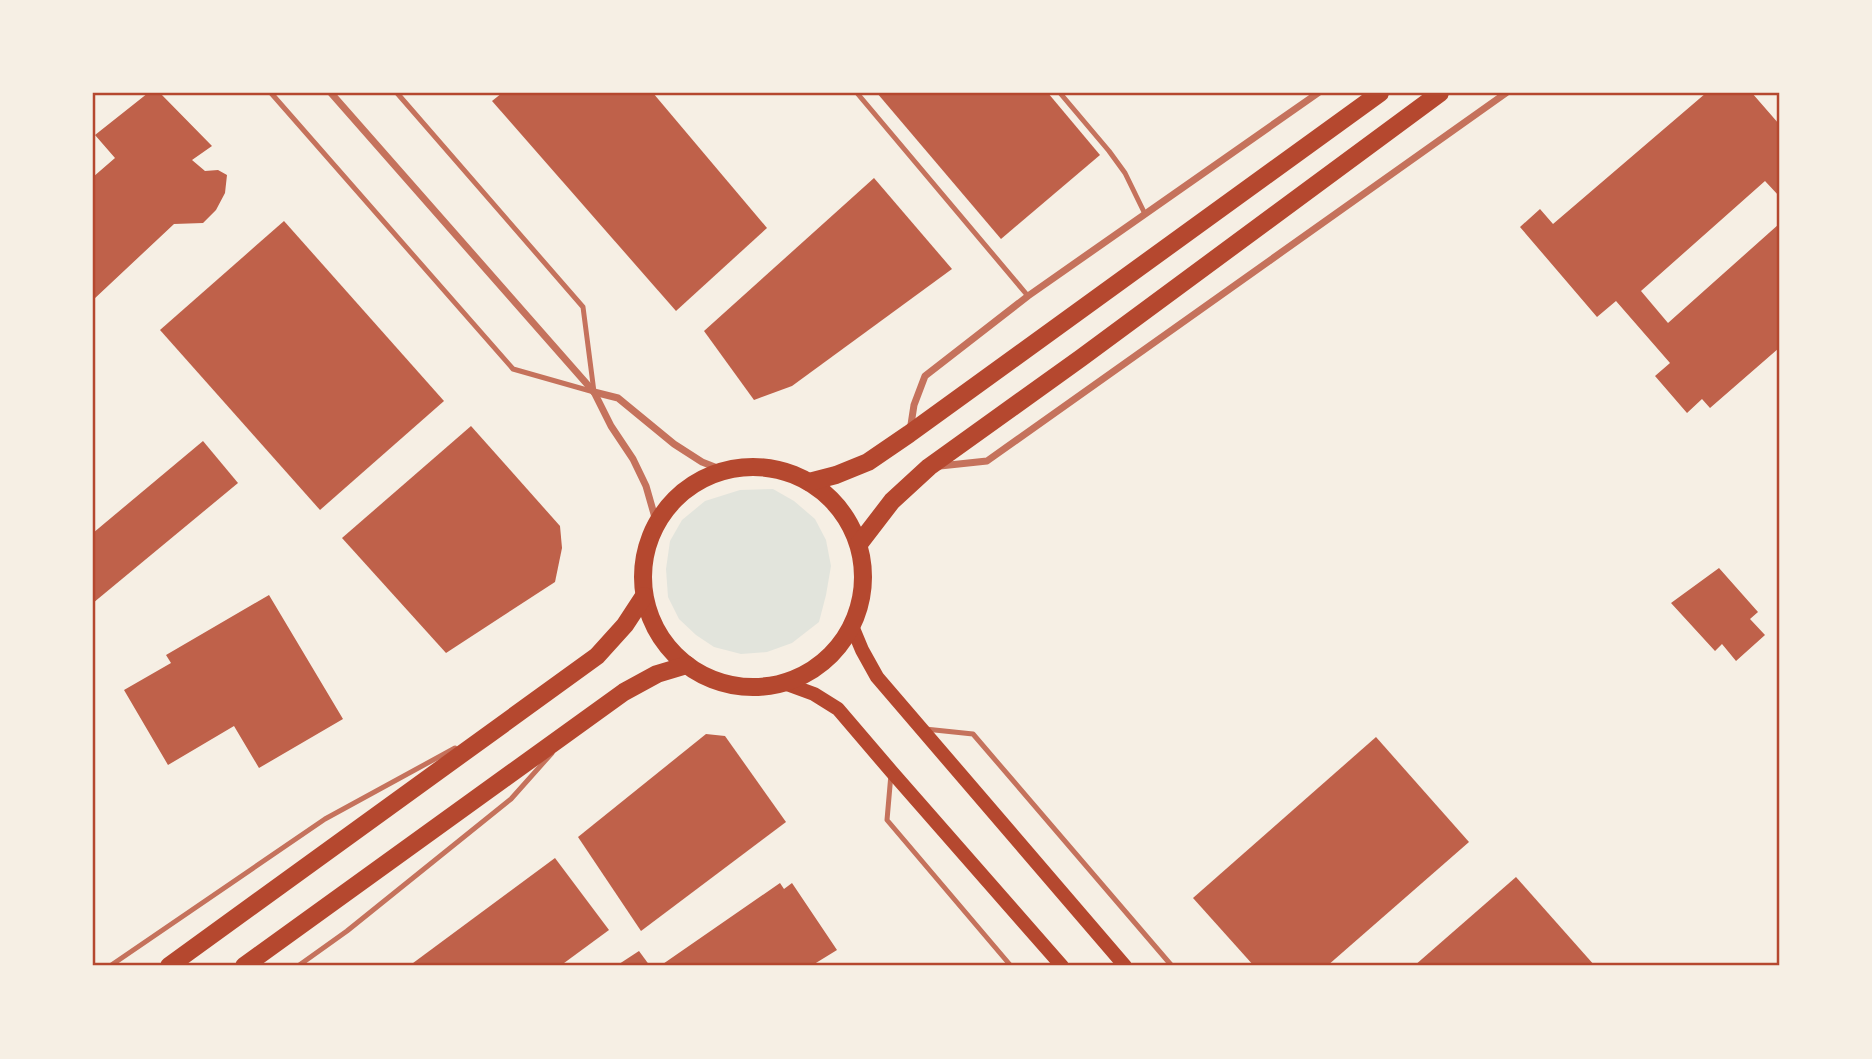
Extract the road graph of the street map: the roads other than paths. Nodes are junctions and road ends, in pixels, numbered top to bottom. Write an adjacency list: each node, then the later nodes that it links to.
1 (271, 93): 12 (lane)
2 (331, 93): 12 (street)
3 (397, 93): 12 (lane)
4 (857, 93): 11 (lane)
5 (1060, 93): 10 (lane)
6 (1318, 93): 10 (street)
7 (1380, 93): 13 (main road)
8 (1440, 93): 14 (main road)
9 (1506, 93): 14 (street)
10 (1145, 214): 11 (street)
11 (1028, 296): 13 (street)
12 (594, 391): 15 (street); 17 (street)
13 (909, 434): 16 (main road)
14 (929, 467): 18 (main road)
15 (725, 471): 16 (main road); 17 (main road)
16 (809, 482): 18 (main road)
17 (656, 521): 19 (main road)
18 (859, 544): 20 (main road)
19 (644, 596): 21 (main road); 23 (main road)
20 (852, 626): 22 (main road); 25 (main road)
21 (687, 665): 22 (main road); 24 (main road)
22 (784, 683): 26 (main road)
23 (508, 721): 27 (lane); 28 (main road)
24 (575, 727): 29 (main road); 30 (lane)
25 (921, 729): 33 (main road); 34 (lane)
26 (891, 771): 31 (lane); 32 (main road)
27 (110, 966)
28 (169, 966)
29 (244, 966)
30 (298, 966)
31 (1011, 966)
32 (1062, 966)
33 (1125, 966)
34 (1172, 966)

